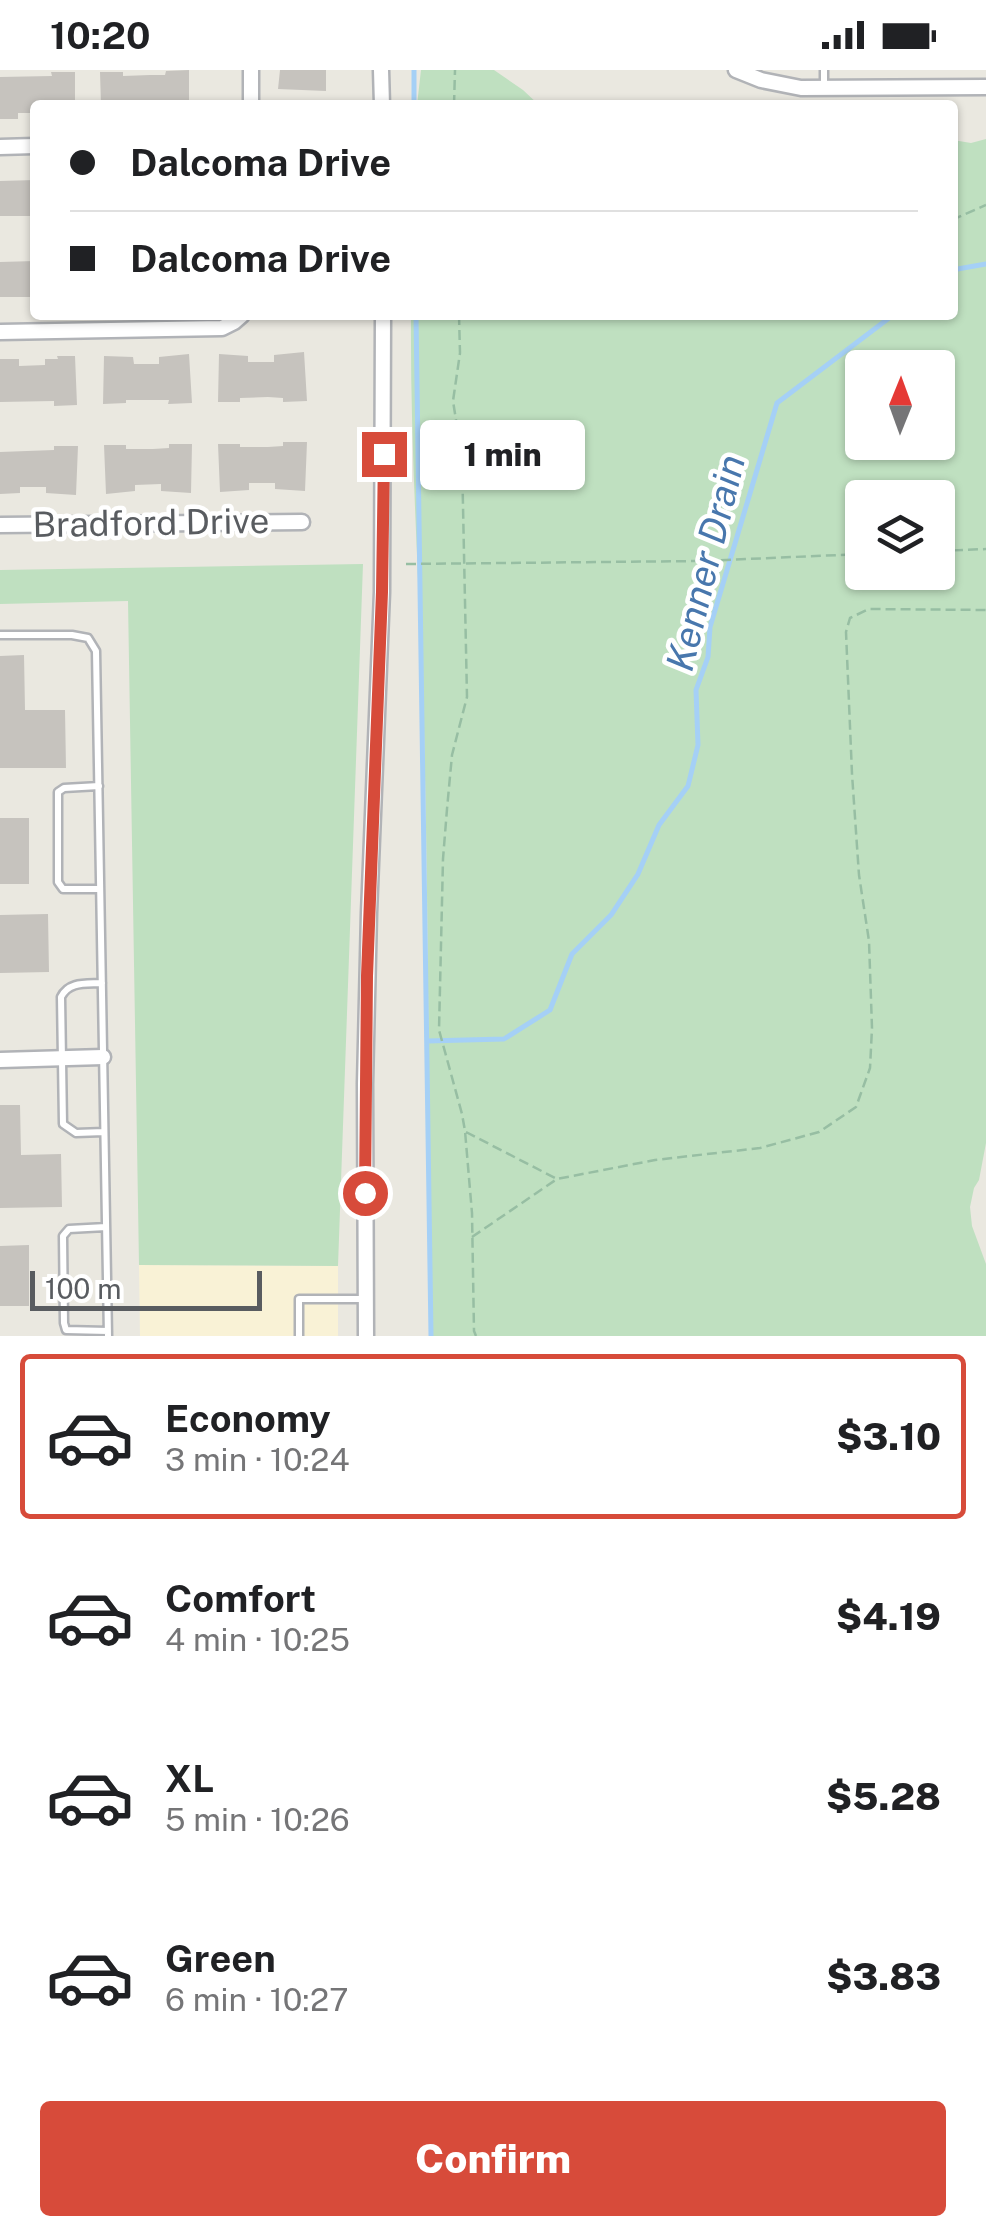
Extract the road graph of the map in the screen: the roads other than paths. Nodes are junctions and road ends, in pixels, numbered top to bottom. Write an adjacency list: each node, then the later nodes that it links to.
1 (251, 70): 7 (street)
2 (381, 70): 8 (street)
3 (736, 70): 6 (street)
4 (824, 70): 6 (lane)
5 (986, 87): 6 (street)
6 (824, 89)
7 (252, 100)
8 (382, 100)
9 (30, 146): 10 (street)
10 (0, 147)
11 (236, 320): 13 (street)
12 (383, 320): 25 (street)
13 (0, 332)
14 (302, 522): 15 (street, Bradford Drive)
15 (0, 525)
16 (0, 635): 17 (lane)
17 (98, 786): 18 (lane); 18 (lane)
18 (100, 889): 19 (lane)
19 (102, 983): 20 (lane); 21 (lane)
20 (103, 1057): 21 (street); 23 (lane)
21 (61, 1058): 22 (street); 23 (lane)
22 (0, 1060)
23 (104, 1132): 24 (lane)
24 (106, 1227): 26 (lane); 26 (lane)
25 (366, 1299): 27 (lane); 28 (street)
26 (108, 1333)
27 (299, 1336)
28 (366, 1336)

